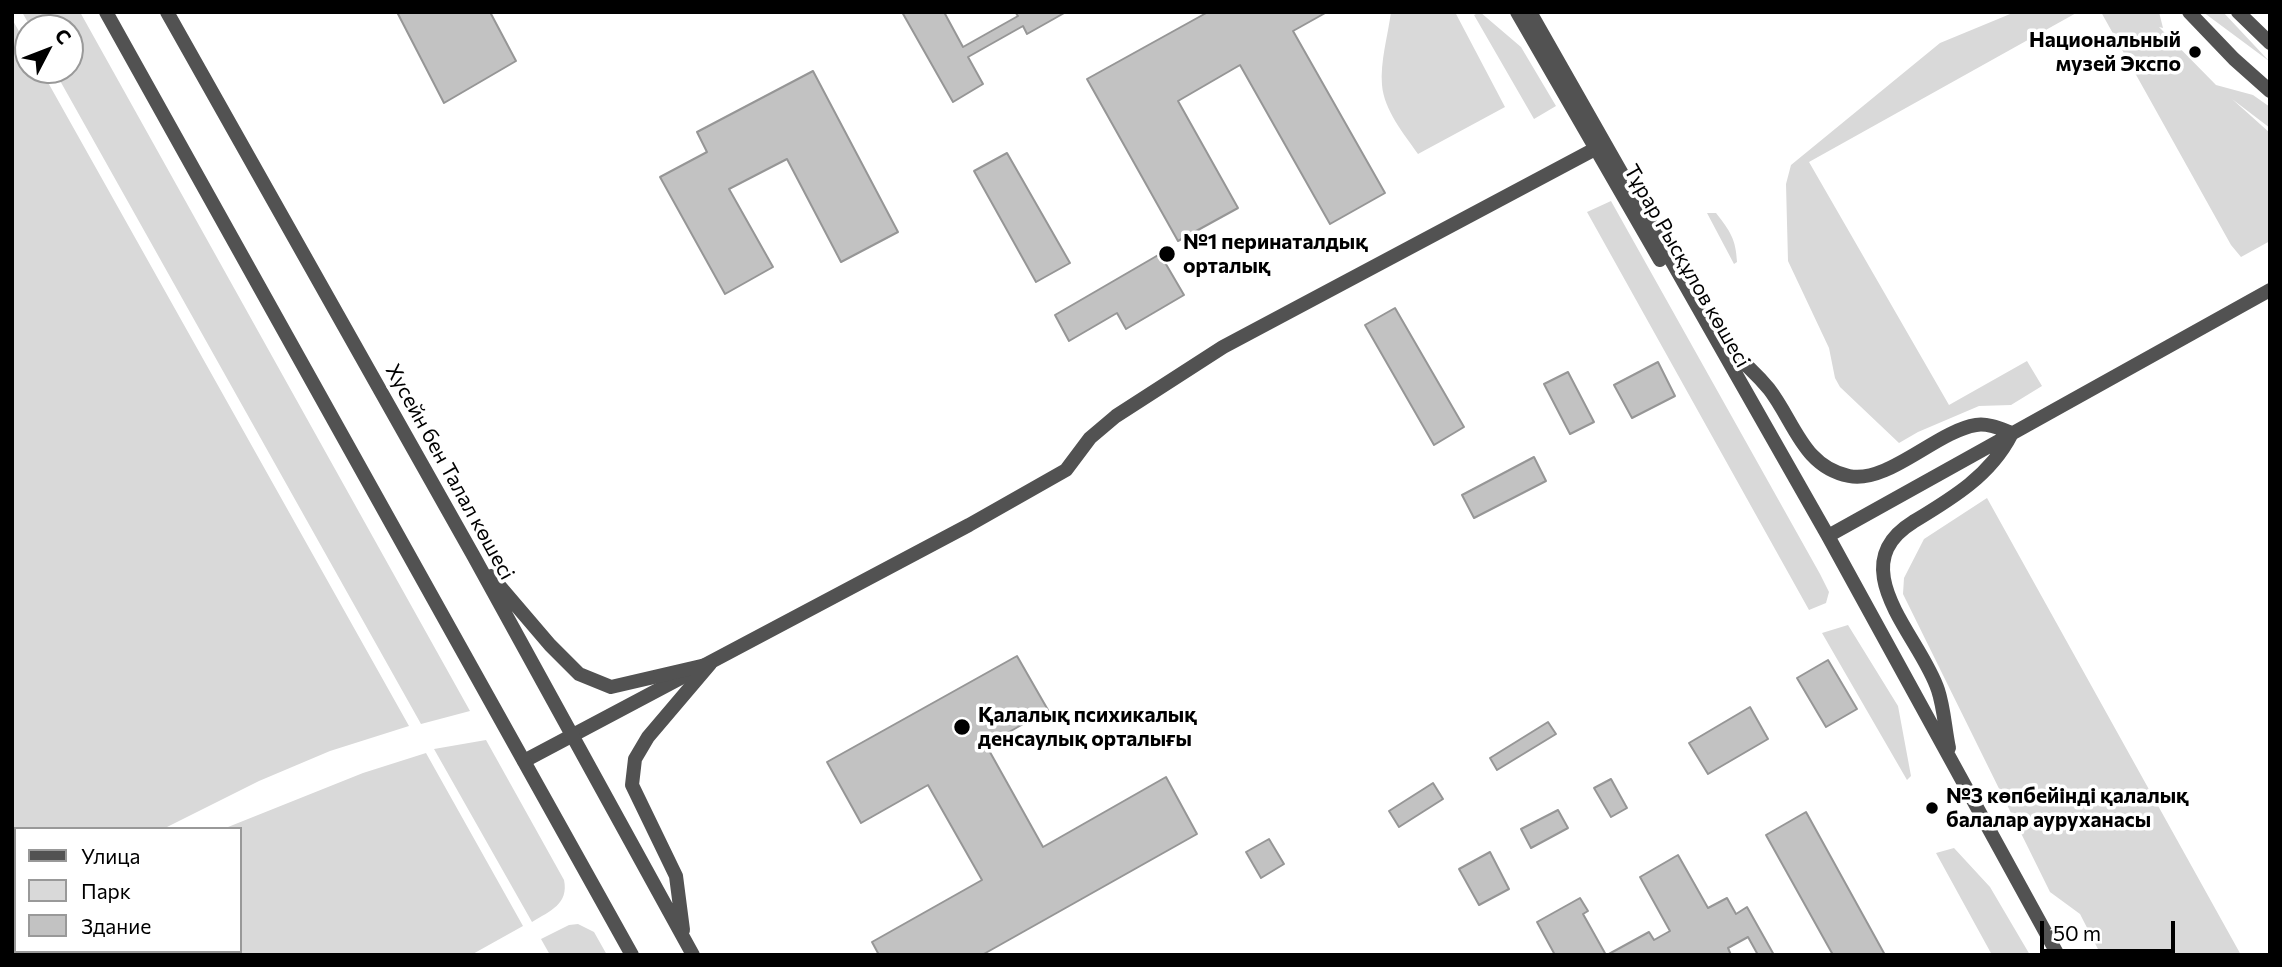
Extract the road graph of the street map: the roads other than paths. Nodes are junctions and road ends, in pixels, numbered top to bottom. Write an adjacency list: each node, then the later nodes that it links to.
1 (106, 12): 17 (street)
2 (167, 12): 14 (street, Хусейн бен Талал көшесі)
3 (1517, 12): 9 (street, Тұрар Рысқұлов көшесі)
4 (1530, 12): 11 (street, Тұрар Рысқұлов көшесі)
5 (2189, 12): 8 (street)
6 (2238, 12): 7 (street)
7 (2270, 43)
8 (2270, 91)
9 (1595, 149): 13 (street, Тұрар Рысқұлов көшесі); 15 (street)
10 (2270, 290): 12 (street)
11 (1716, 339): 12 (street); 13 (street, Тұрар Рысқұлов көшесі)
12 (2012, 433): 13 (street); 18 (street)
13 (1828, 536): 18 (street, Тұрар Рысқұлов көшесі)
14 (473, 555): 15 (street); 16 (street, Хусейн бен Талал көшесі)
15 (710, 664): 16 (street); 19 (street)
16 (571, 735): 17 (street); 19 (street, Хусейн бен Талал көшесі)
17 (524, 761): 20 (street)
18 (1951, 761): 22 (street, Тұрар Рысқұлов көшесі)
19 (684, 937): 21 (street, Хусейн бен Талал көшесі)
20 (632, 955)
21 (693, 955)
22 (2058, 955)

